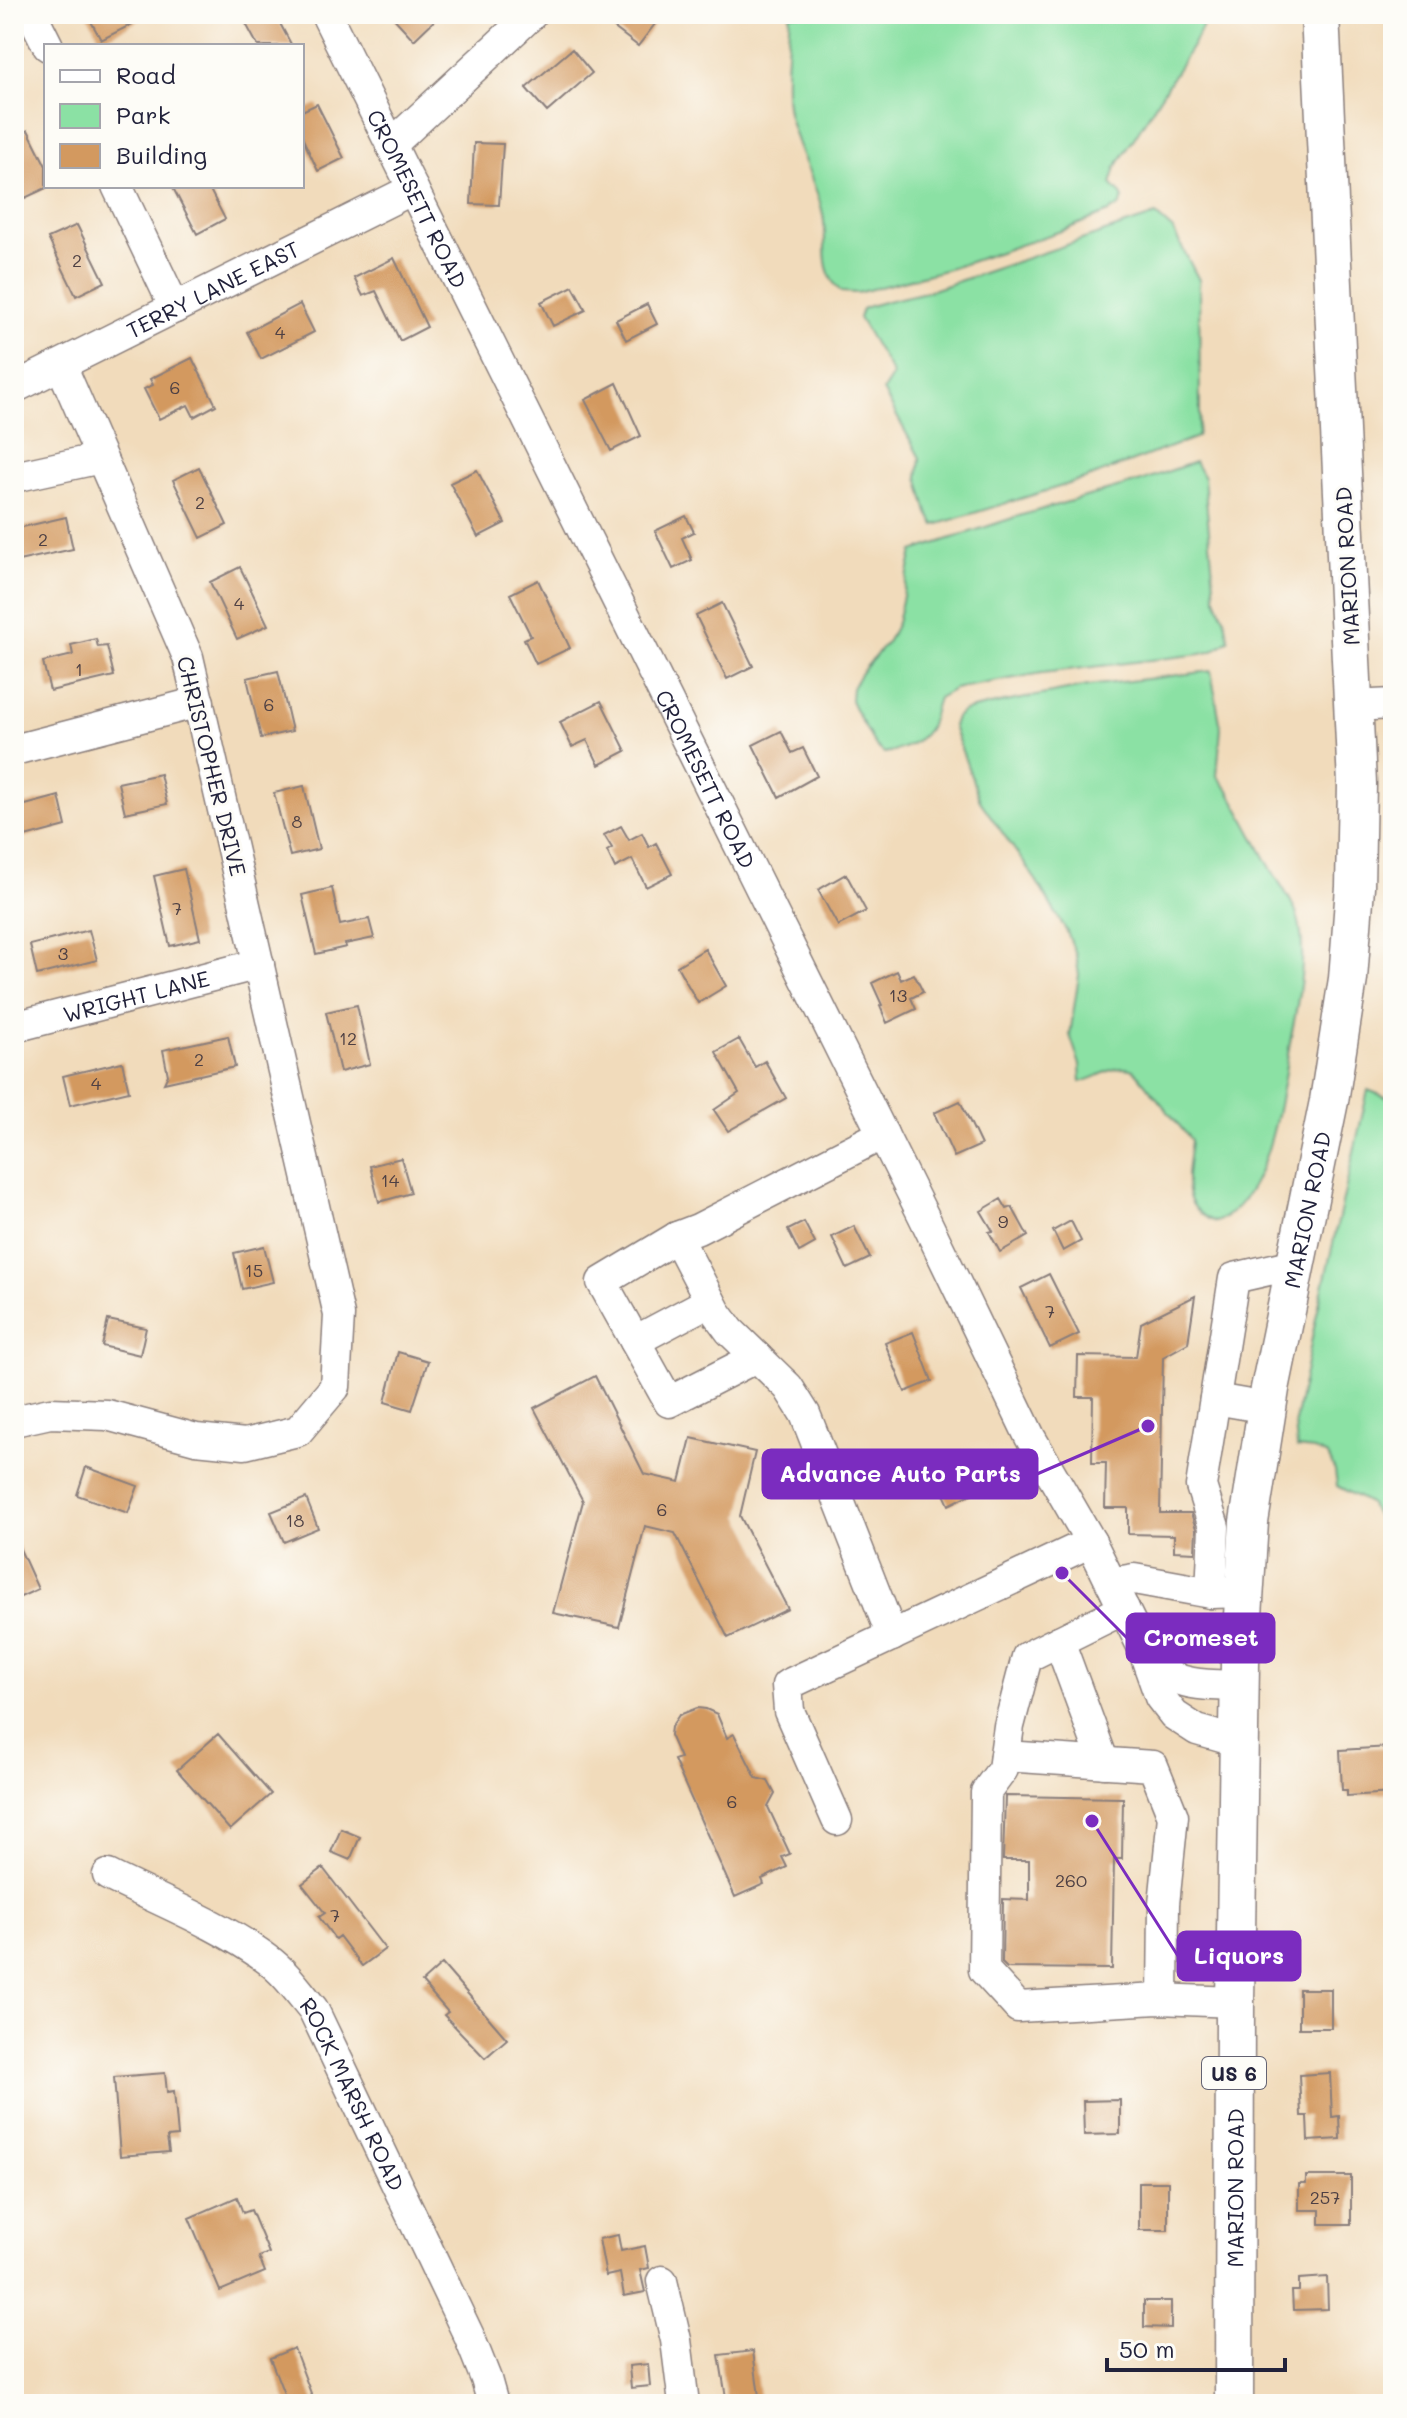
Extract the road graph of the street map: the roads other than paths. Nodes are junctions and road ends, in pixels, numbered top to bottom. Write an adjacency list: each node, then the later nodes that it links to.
1 (32, 14): 5 (street)
2 (326, 14): 6 (street, CROMESETT ROAD)
3 (532, 14): 6 (street)
4 (1320, 14): 16 (main road, MARION ROAD / US 6)
5 (47, 44)
6 (391, 145): 8 (street, CROMESETT ROAD)
7 (118, 188): 9 (street)
8 (413, 189): 9 (street, TERRY LANE EAST); 20 (street, CROMESETT ROAD)
9 (175, 308): 10 (street, TERRY LANE EAST)
10 (61, 365): 11 (street, TERRY LANE EAST); 12 (street, CHRISTOPHER DRIVE)
11 (14, 388)
12 (101, 458): 13 (street); 14 (street, CHRISTOPHER DRIVE)
13 (14, 477)
14 (199, 702): 17 (street); 18 (street, CHRISTOPHER DRIVE)
15 (1393, 704): 16 (street)
16 (1353, 706): 22 (main road, MARION ROAD / US 6)
17 (14, 750)
18 (259, 964): 19 (street, WRIGHT LANE); 28 (street, CHRISTOPHER DRIVE)
19 (14, 1027)
20 (883, 1134): 21 (street); 29 (street, CROMESETT ROAD)
21 (677, 1237): 23 (street); 24 (street)
22 (1295, 1264): 26 (street); 27 (main road, MARION ROAD / US 6)
23 (710, 1301): 24 (street); 25 (street)
24 (635, 1341): 25 (street)
25 (757, 1357): 32 (street)
26 (1215, 1399): 27 (street); 30 (street)
27 (1267, 1408): 30 (main road, MARION ROAD / US 6)
28 (14, 1421)
29 (1091, 1542): 31 (street, CROMESETT ROAD); 32 (street)
30 (1228, 1592): 31 (street); 35 (main road, MARION ROAD / US 6)
31 (1117, 1596): 33 (street); 34 (street, CROMESETT ROAD)
32 (892, 1636): 39 (street)
33 (1059, 1641): 37 (street); 38 (street)
34 (1142, 1646): 35 (street); 36 (street)
35 (1240, 1686): 36 (main road, MARION ROAD / US 6)
36 (1239, 1742): 42 (main road, MARION ROAD / US 6)
37 (1005, 1756): 38 (street); 41 (street)
38 (1104, 1763): 41 (street)
39 (837, 1820)
40 (108, 1875): 44 (street, ROCK MARSH ROAD)
41 (1163, 1999): 42 (street)
42 (1235, 2002): 46 (main road, MARION ROAD / US 6)
43 (662, 2281): 45 (street)
44 (493, 2404)
45 (684, 2404)
46 (1234, 2404)

